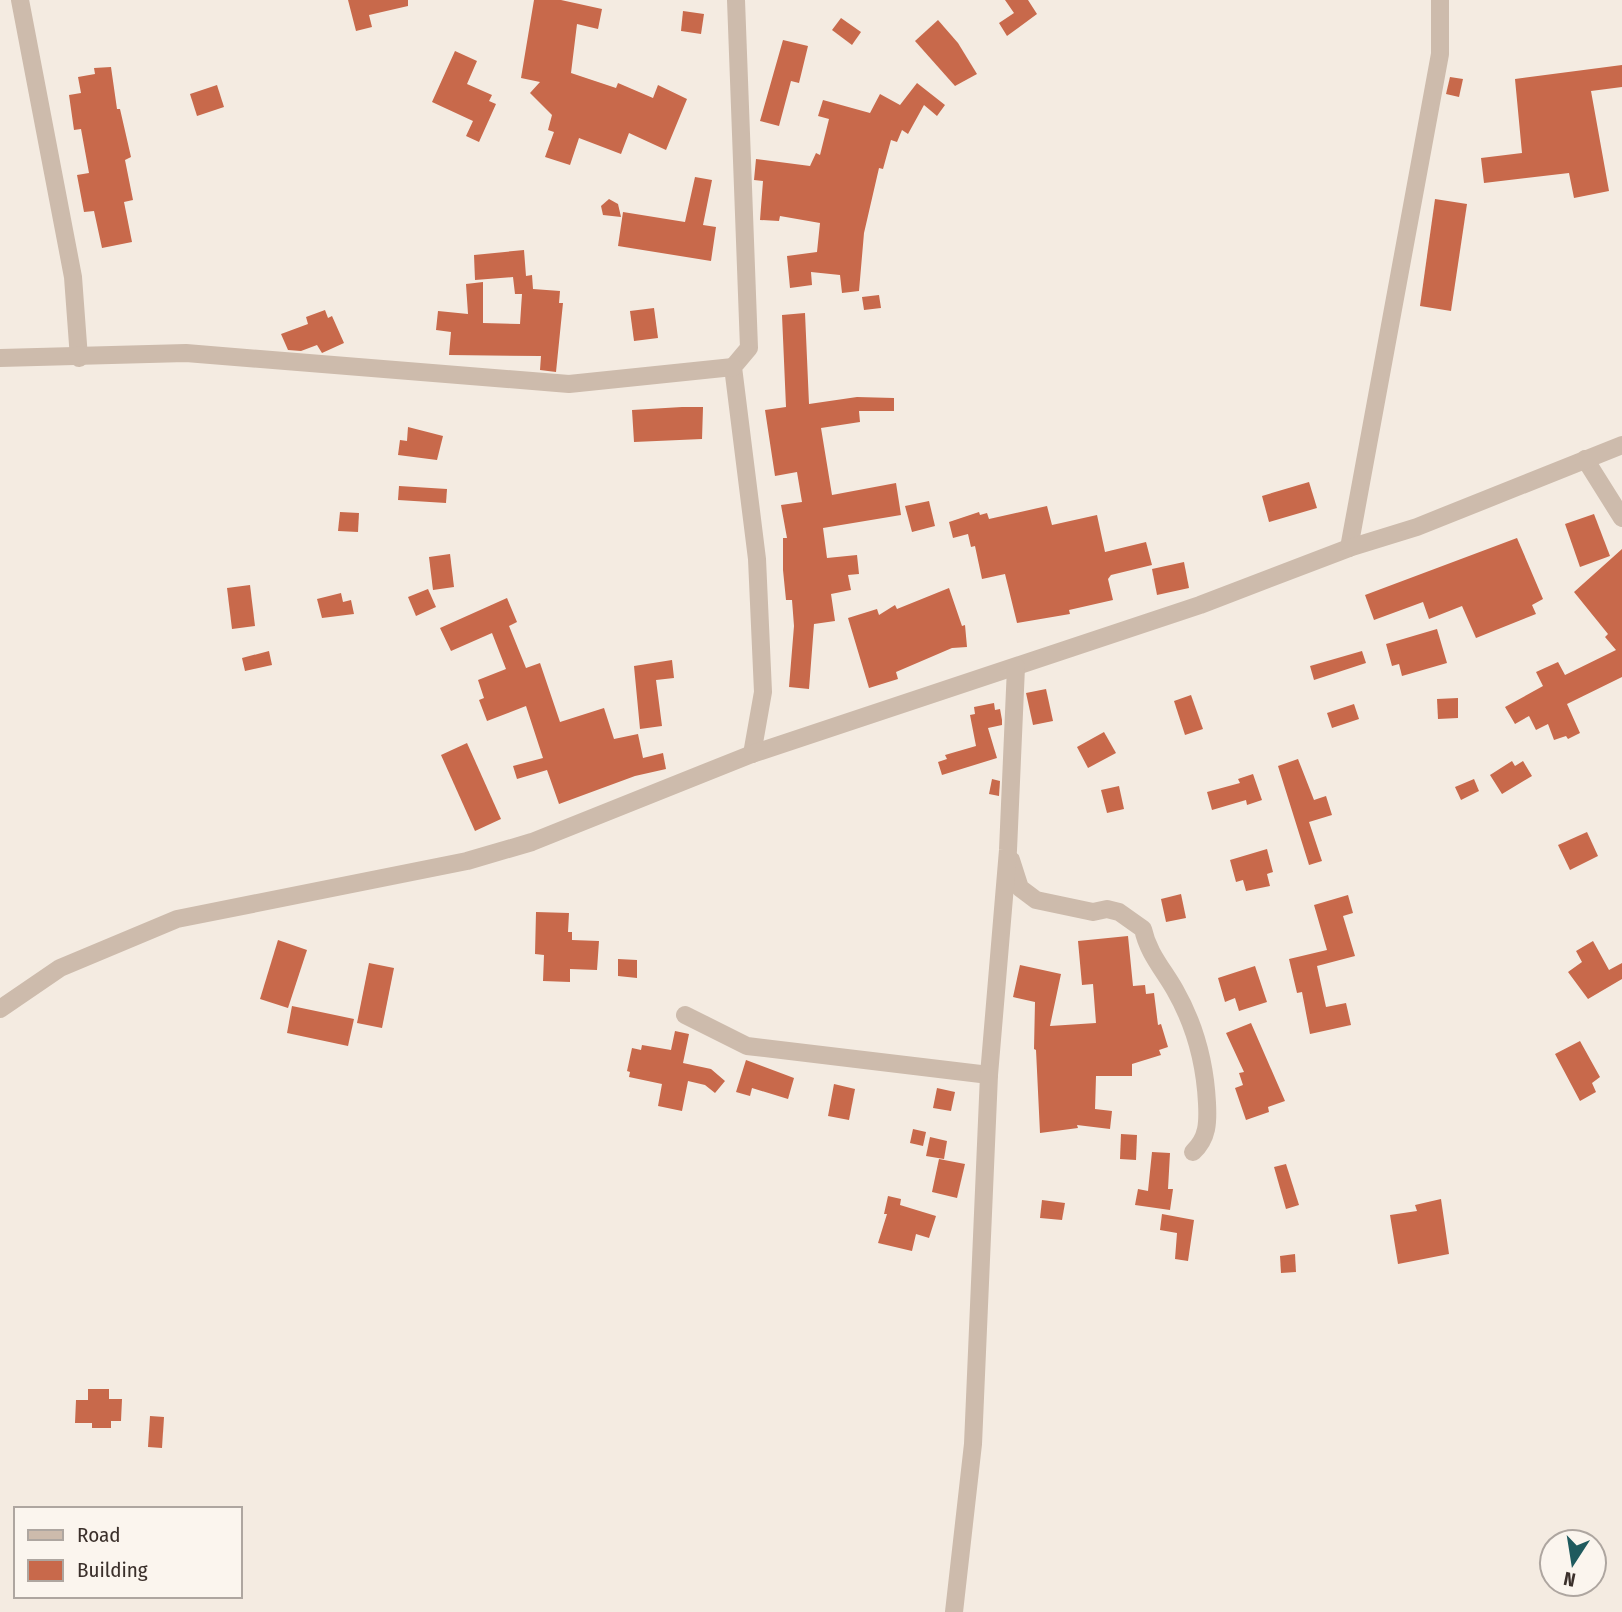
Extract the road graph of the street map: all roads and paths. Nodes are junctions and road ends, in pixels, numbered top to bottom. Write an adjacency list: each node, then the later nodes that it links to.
1 (20, 0): 5 (street)
2 (736, 0): 6 (street)
3 (1440, 0): 10 (street)
4 (0, 358): 5 (street)
5 (79, 358): 6 (street)
6 (733, 368): 12 (street)
7 (1622, 445): 8 (street)
8 (1585, 459): 9 (street); 10 (street)
9 (1622, 518)
10 (1349, 548): 11 (street)
11 (1016, 667): 12 (street); 13 (street)
12 (752, 754): 14 (street)
13 (1008, 849): 16 (street); 17 (street)
14 (0, 1009)
15 (685, 1015): 16 (street)
16 (989, 1075): 18 (street)
17 (1193, 1152)
18 (954, 1612)

